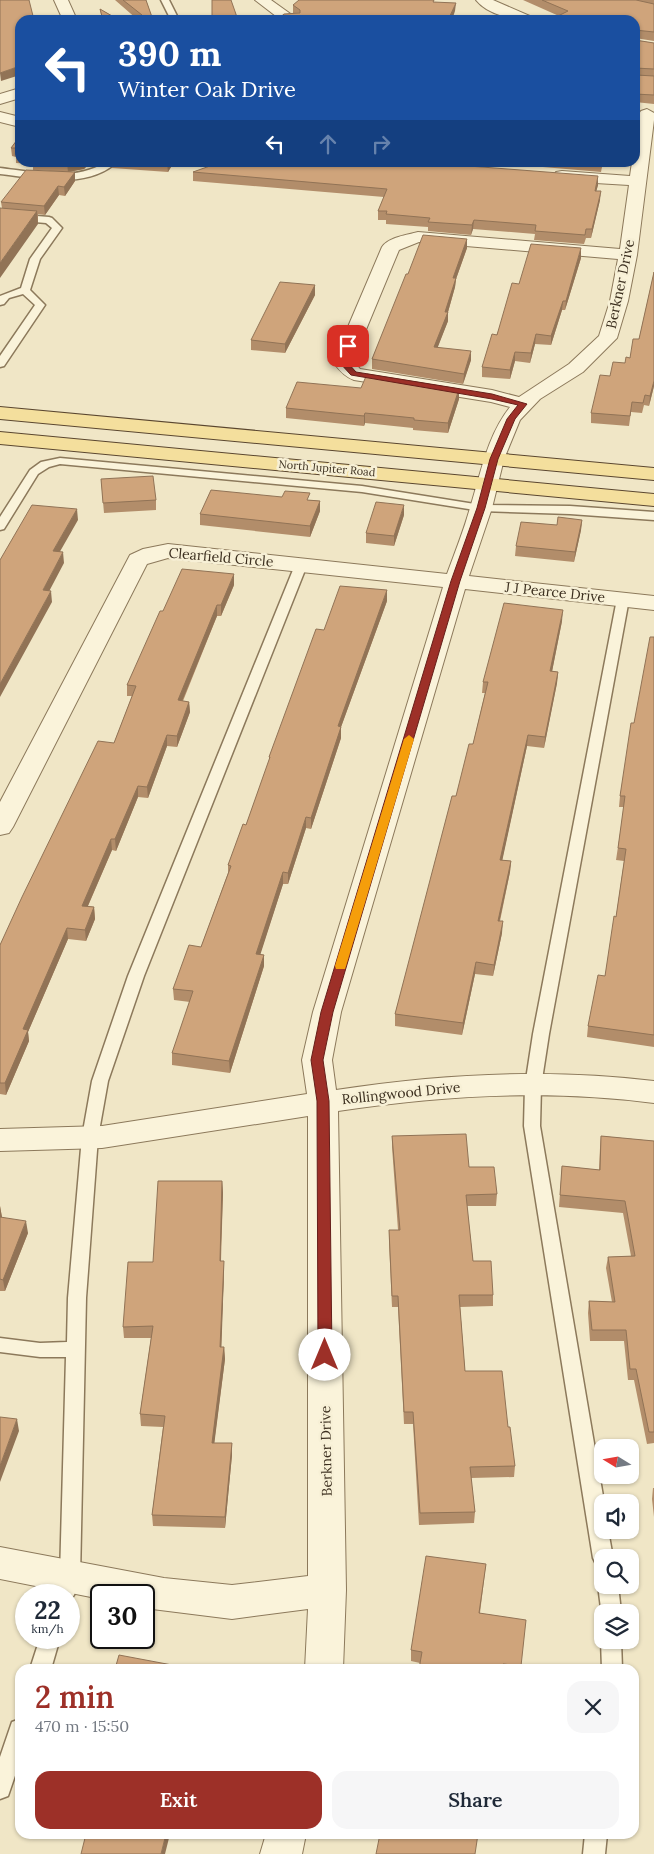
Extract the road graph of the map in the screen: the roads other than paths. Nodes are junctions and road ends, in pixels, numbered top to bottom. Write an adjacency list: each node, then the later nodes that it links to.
1 (61, 0): 5 (street)
2 (165, 0): 6 (lane)
3 (262, 0): 7 (street)
4 (483, 0): 8 (street)
5 (68, 15)
6 (172, 15)
7 (282, 15)
8 (514, 15)
9 (15, 94): 10 (street)
10 (0, 99)
11 (645, 114): 14 (street, Berkner Drive)
12 (0, 117): 13 (street)
13 (15, 121)
14 (640, 156)
15 (105, 167): 17 (lane)
16 (639, 167): 19 (street, Berkner Drive)
17 (0, 171)
18 (549, 175): 19 (street)
19 (637, 181): 21 (street, Berkner Drive)
20 (0, 216): 22 (lane)
21 (628, 255): 25 (street, Berkner Drive); 25 (street)
22 (25, 290): 23 (lane); 24 (lane)
23 (0, 302)
24 (0, 364)
25 (523, 404): 29 (street, Berkner Drive)
26 (0, 413): 29 (main road, North Jupiter Road)
27 (0, 438): 29 (main road, North Jupiter Road)
28 (654, 474): 29 (main road, North Jupiter Road)
29 (488, 483): 30 (main road, North Jupiter Road); 31 (lane); 32 (lane); 34 (street, Berkner Drive)
30 (654, 500)
31 (654, 516)
32 (0, 526)
33 (301, 565): 34 (street, Clearfield Circle); 37 (street, Clearfield Circle); 41 (lane)
34 (456, 581): 35 (street, J J Pearce Drive); 40 (street, Berkner Drive)
35 (623, 599): 36 (street, J J Pearce Drive); 38 (lane)
36 (654, 603)
37 (0, 827)
38 (533, 1086): 39 (street, Rollingwood Drive); 40 (street, Rollingwood Drive); 45 (lane)
39 (654, 1092)
40 (323, 1101): 41 (street, Rollingwood Drive); 50 (street, Berkner Drive)
41 (90, 1138): 42 (street, Rollingwood Drive); 44 (lane)
42 (0, 1140)
43 (0, 1345): 44 (lane)
44 (76, 1349): 48 (lane)
45 (602, 1549)
46 (0, 1563): 47 (street)
47 (61, 1584)
48 (67, 1584)
49 (80, 1587): 50 (street)
50 (327, 1590): 54 (street, Berkner Drive)
51 (46, 1649): 53 (lane)
52 (612, 1649): 55 (lane)
53 (42, 1664)
54 (324, 1664)
55 (612, 1664)
56 (15, 1743): 57 (lane)
57 (0, 1789)
58 (285, 1839): 60 (street)
59 (596, 1839): 61 (lane)
60 (281, 1854)
61 (594, 1854)

